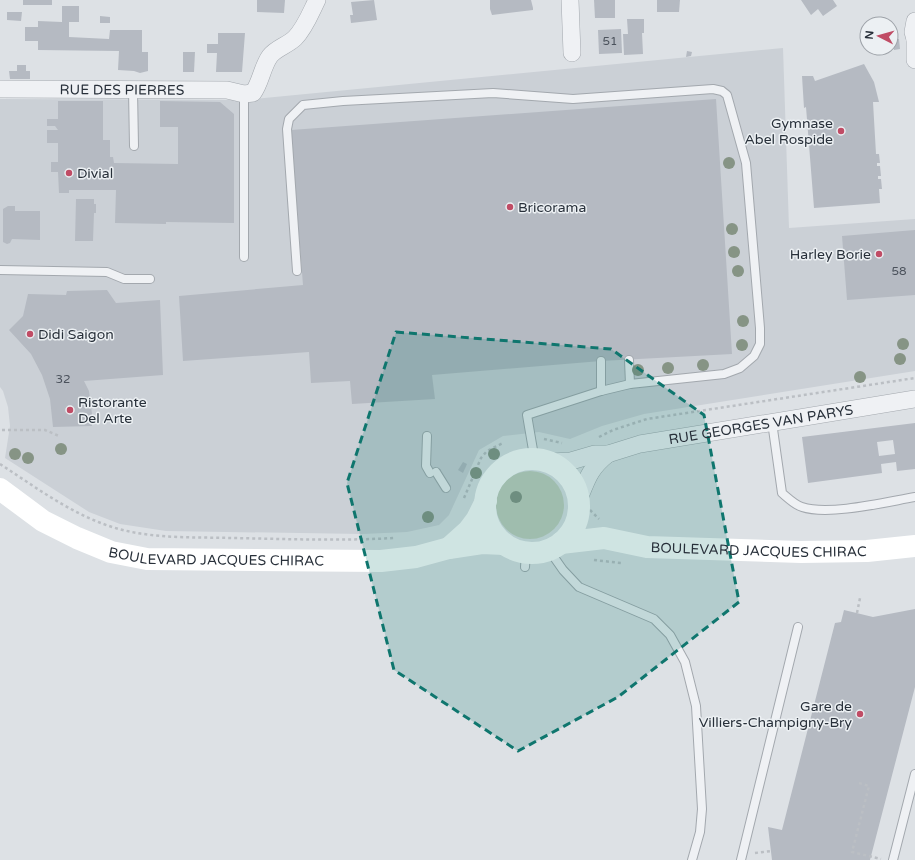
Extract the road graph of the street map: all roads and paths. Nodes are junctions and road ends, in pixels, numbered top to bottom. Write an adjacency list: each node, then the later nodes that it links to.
1 (317, 0): 9 (street)
2 (570, 0): 5 (street)
3 (915, 21): 4 (street)
4 (915, 38): 6 (street)
5 (572, 53)
6 (915, 60)
7 (0, 90): 8 (street, RUE DES PIERRES)
8 (132, 90): 9 (street, RUE DES PIERRES); 10 (lane)
9 (244, 94): 11 (lane)
10 (134, 146)
11 (244, 257)
12 (0, 270): 14 (lane)
13 (297, 271): 18 (lane)
14 (150, 279)
15 (629, 360): 18 (lane)
16 (601, 361): 19 (lane)
17 (915, 378): 25 (path)
18 (630, 384): 19 (lane)
19 (601, 391): 28 (lane)
20 (915, 399): 21 (street, RUE GEORGES VAN PARYS)
21 (772, 422): 29 (street, RUE GEORGES VAN PARYS); 33 (lane)
22 (2, 430): 23 (path)
23 (59, 436)
24 (427, 436): 31 (lane)
25 (592, 440)
26 (503, 443): 34 (path)
27 (563, 444): 28 (path)
28 (543, 453): 29 (street, RUE GEORGES VAN PARYS); 35 (main road, BOULEVARD JACQUES CHIRAC); 36 (main road, BOULEVARD JACQUES CHIRAC)
29 (608, 454): 36 (street, RUE GEORGES VAN PARYS)
30 (0, 464): 37 (path)
31 (446, 488)
32 (0, 489): 42 (main road, BOULEVARD JACQUES CHIRAC)
33 (915, 497)
34 (463, 500)
35 (486, 501): 39 (main road, BOULEVARD JACQUES CHIRAC); 42 (main road, BOULEVARD JACQUES CHIRAC)
36 (579, 505): 38 (main road, BOULEVARD JACQUES CHIRAC); 41 (main road)
37 (396, 538)
38 (604, 538): 40 (main road, BOULEVARD JACQUES CHIRAC); 41 (main road, BOULEVARD JACQUES CHIRAC)
39 (504, 544): 41 (main road, BOULEVARD JACQUES CHIRAC); 42 (main road, BOULEVARD JACQUES CHIRAC)
40 (915, 546)
41 (555, 547): 50 (lane)
42 (449, 548)
43 (860, 598): 44 (path)
44 (857, 613)
45 (798, 627): 51 (lane)
46 (915, 774): 53 (lane)
47 (859, 784): 52 (path)
48 (771, 851): 49 (path)
49 (752, 854)
50 (692, 860)
51 (741, 860)
52 (885, 860)
53 (893, 860)

